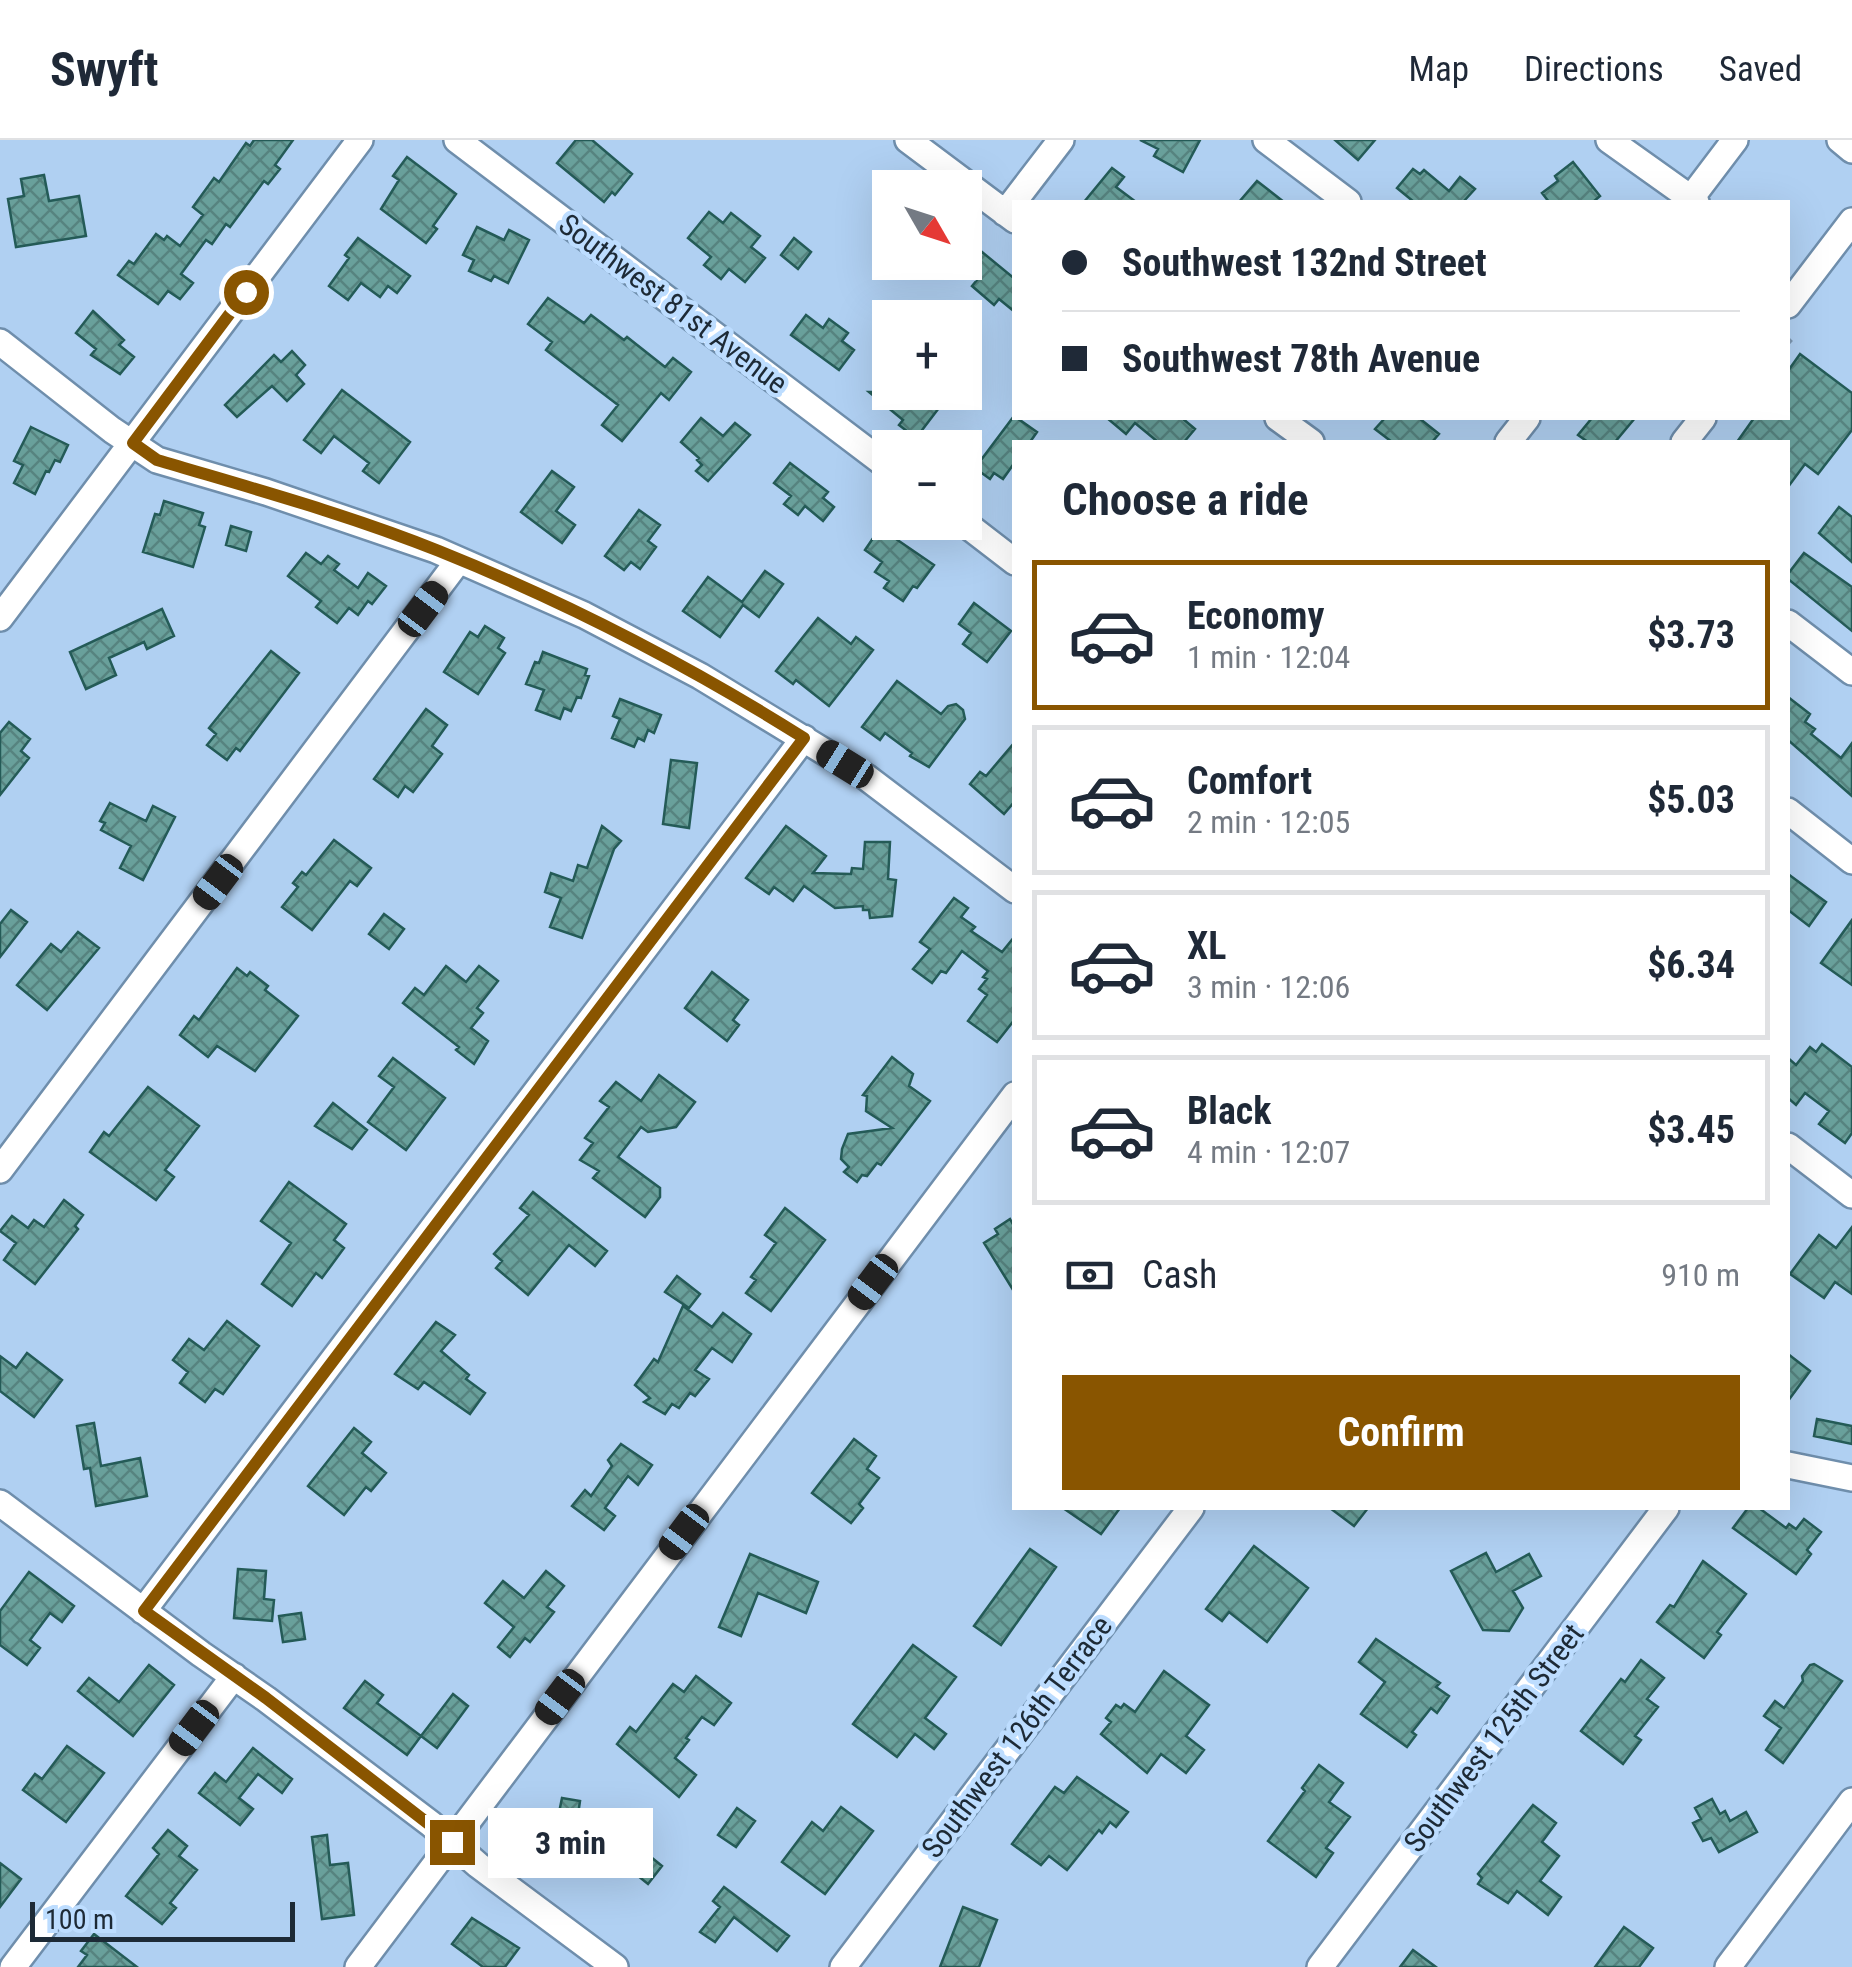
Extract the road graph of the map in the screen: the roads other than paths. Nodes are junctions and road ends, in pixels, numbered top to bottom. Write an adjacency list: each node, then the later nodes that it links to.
1 (360, 140): 20 (street)
2 (457, 140): 21 (street, Southwest 81st Avenue)
3 (908, 140): 14 (street)
4 (1062, 140): 10 (street)
5 (1266, 140): 11 (street)
6 (1609, 140): 12 (street)
7 (1735, 140): 13 (street)
8 (1840, 140): 9 (street)
9 (1852, 150)
10 (1021, 200)
11 (1345, 200)
12 (1690, 200)
13 (1692, 200)
14 (1010, 216)
15 (1852, 220): 16 (street)
16 (1793, 287)
17 (0, 342): 20 (street)
18 (1281, 420): 19 (street)
19 (1308, 440)
20 (133, 443): 23 (street); 25 (street)
21 (872, 454)
22 (982, 537): 24 (street)
23 (459, 560): 28 (street); 34 (street)
24 (1012, 560)
25 (0, 618)
26 (1790, 625): 27 (street)
27 (1852, 672)
28 (804, 738): 31 (street); 41 (street)
29 (1790, 812): 30 (street)
30 (1851, 858)
31 (1012, 888)
32 (1012, 1099): 44 (street)
33 (1790, 1148): 35 (street)
34 (0, 1170)
35 (1852, 1195)
36 (1790, 1465): 37 (street)
37 (1852, 1478)
38 (1189, 1510): 48 (street, Southwest 126th Terrace)
39 (1664, 1510): 49 (street, Southwest 125th Street)
40 (4, 1515): 41 (street)
41 (144, 1611): 42 (street)
42 (234, 1676): 44 (street); 45 (street)
43 (1852, 1801): 50 (street)
44 (452, 1842): 46 (street); 47 (street)
45 (13, 1967)
46 (358, 1967)
47 (616, 1967)
48 (843, 1967)
49 (1320, 1967)
50 (1728, 1967)

